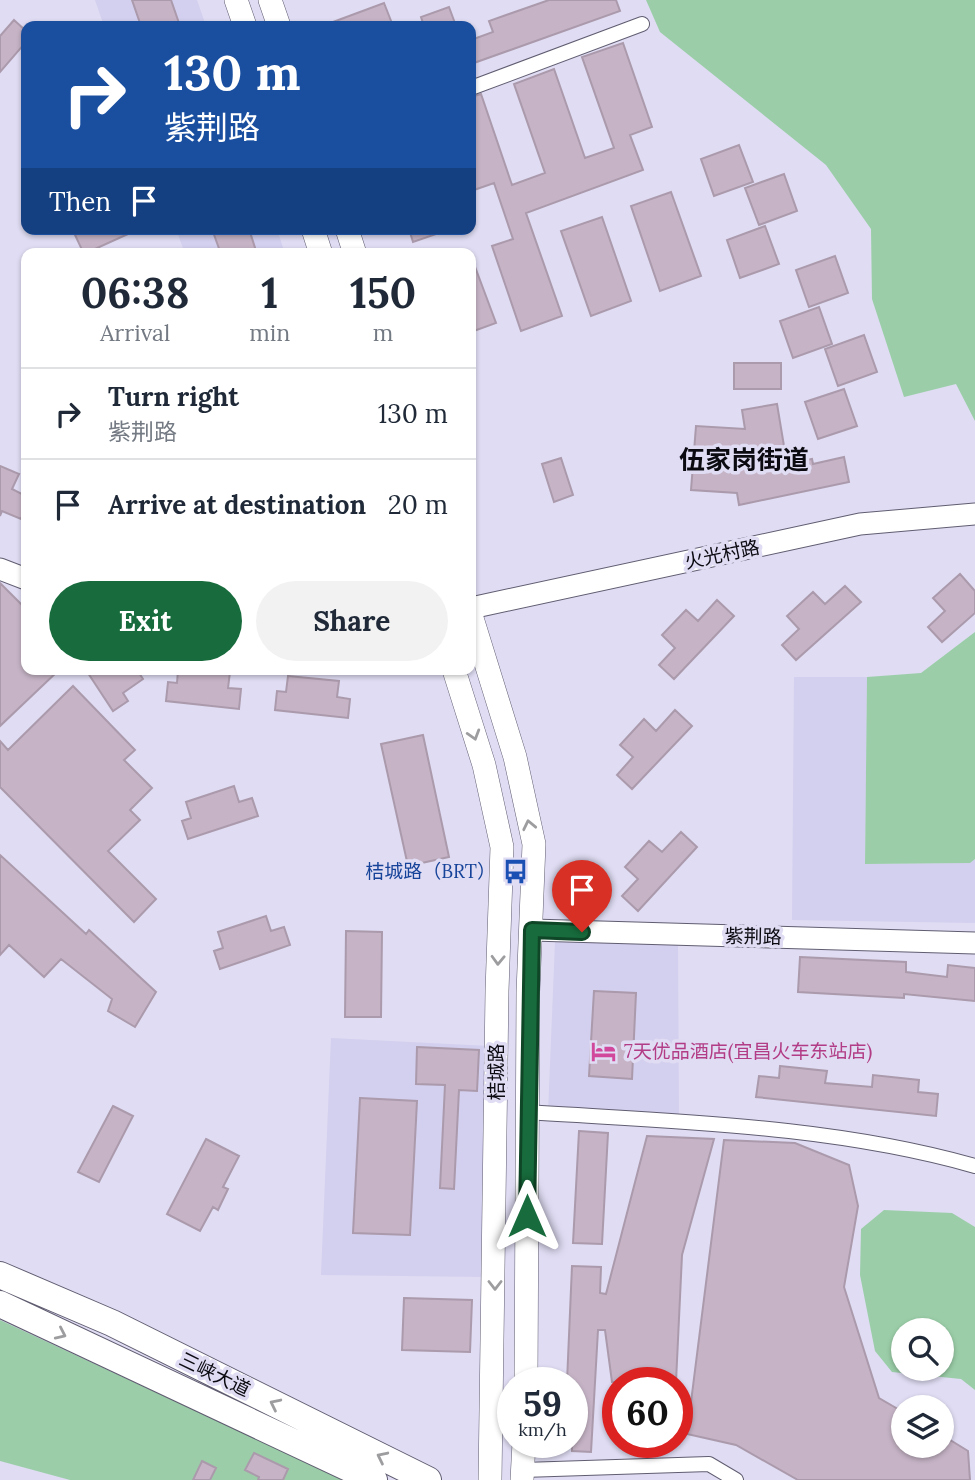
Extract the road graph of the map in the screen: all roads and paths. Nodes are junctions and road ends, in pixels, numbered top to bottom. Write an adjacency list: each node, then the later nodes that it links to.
1 (236, 0): 3 (main road)
2 (270, 0): 4 (main road)
3 (243, 21)
4 (277, 21)
5 (642, 24): 6 (street)
6 (476, 86)
7 (975, 514): 10 (street, 火光村路)
8 (0, 569): 9 (street)
9 (21, 577)
10 (476, 607)
11 (476, 632): 13 (main road, 桔城路, one-way to 11)
12 (456, 675): 26 (main road, 桔城路, one-way to 26)
13 (532, 930): 14 (street, 紫荆路); 15 (main road, 桔城路)
14 (975, 943)
15 (528, 1112): 16 (street); 21 (main road, 桔城路)
16 (975, 1166)
17 (0, 1257): 20 (highway)
18 (0, 1275): 20 (highway, 三峡大道)
19 (0, 1304): 22 (highway, 三峡大道, one-way to 22)
20 (112, 1323): 22 (highway, 三峡大道, one-way to 20)
21 (526, 1367)
22 (334, 1447): 24 (highway, 三峡大道); 25 (highway, 三峡大道, one-way to 22)
23 (523, 1475): 27 (street)
24 (374, 1480)
25 (428, 1480)
26 (490, 1480)
27 (736, 1480)

